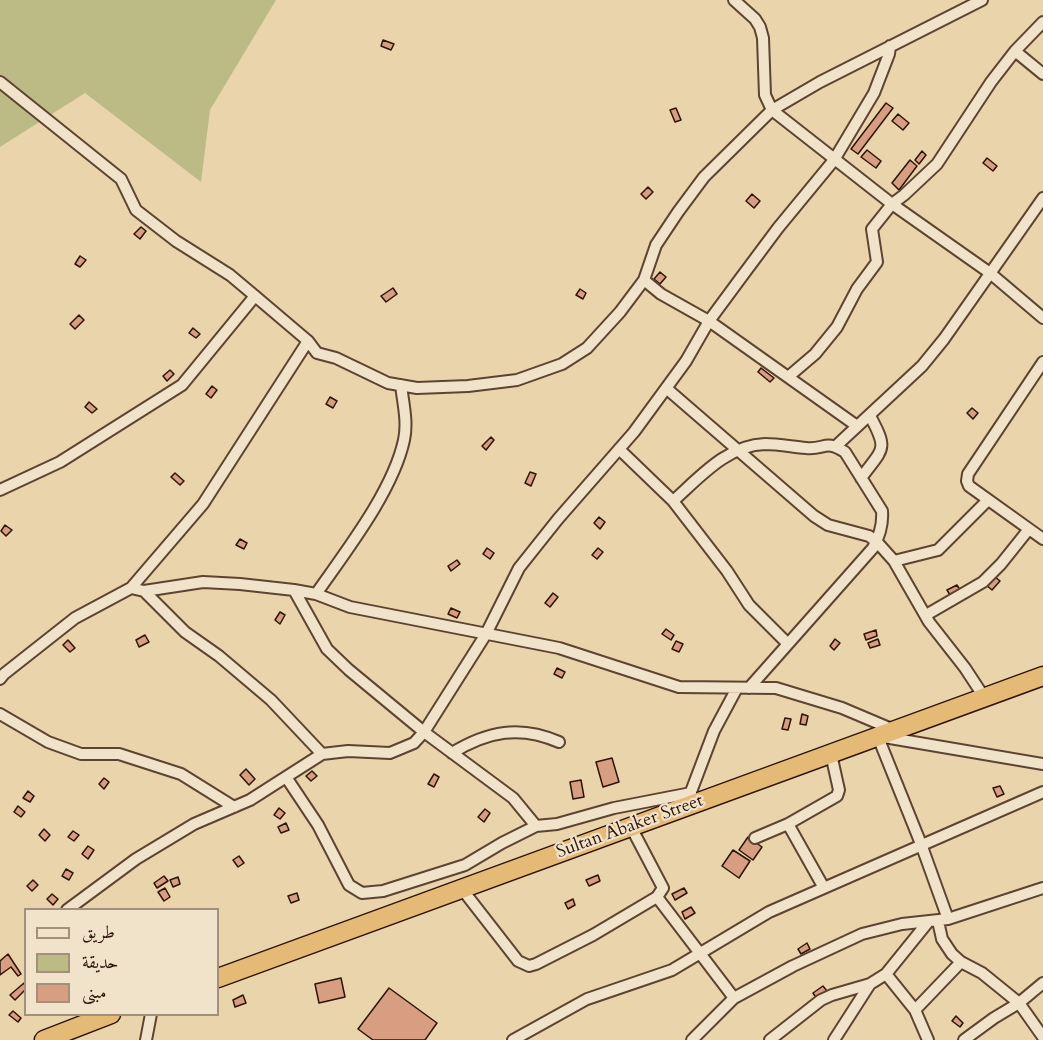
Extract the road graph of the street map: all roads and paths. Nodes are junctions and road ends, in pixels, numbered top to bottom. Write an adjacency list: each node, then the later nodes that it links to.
1 (734, 0): 8 (street)
2 (982, 0): 4 (street)
3 (1043, 22): 5 (street)
4 (890, 46): 8 (street); 9 (street)
5 (1015, 51): 6 (street); 11 (street)
6 (1043, 74)
7 (0, 82): 14 (street)
8 (772, 110): 9 (street); 13 (street)
9 (834, 160): 11 (street); 16 (street)
10 (1043, 198): 12 (street)
11 (892, 204): 12 (street); 19 (street)
12 (990, 273): 15 (street); 22 (street)
13 (644, 280): 16 (street); 20 (street)
14 (255, 296): 17 (street); 28 (street)
15 (1043, 318)
16 (709, 321): 19 (street); 21 (street)
17 (308, 341): 20 (street); 35 (street)
18 (1043, 362): 30 (street)
19 (788, 377): 23 (street)
20 (401, 385): 38 (street)
21 (666, 388): 25 (street); 26 (street)
22 (870, 416): 23 (street); 27 (street)
23 (857, 426): 24 (street)
24 (836, 446): 26 (street); 27 (street)
25 (619, 449): 29 (street); 40 (street)
26 (738, 451): 29 (street); 33 (street)
27 (861, 478): 33 (street)
28 (0, 490)
29 (673, 501): 41 (street)
30 (987, 501): 31 (street); 34 (street)
31 (1029, 529): 32 (street); 39 (street)
32 (1042, 538)
33 (877, 542): 34 (street); 41 (street)
34 (894, 561): 39 (street)
35 (131, 588): 37 (street); 43 (street)
36 (294, 590): 37 (street); 38 (street); 48 (street)
37 (144, 591): 52 (street)
38 (316, 594): 40 (street)
39 (926, 615): 46 (street)
40 (486, 634): 44 (street); 48 (street)
41 (788, 644): 45 (street)
42 (1043, 676): 46 (highway, Sultan Abaker Street)
43 (0, 679)
44 (737, 688): 45 (street); 57 (street)
45 (749, 688): 49 (street)
46 (984, 697): 49 (highway, Sultan Abaker Street)
47 (0, 714): 58 (street)
48 (424, 732): 51 (street); 52 (street)
49 (885, 735): 53 (highway, Sultan Abaker Street); 54 (street); 63 (street)
50 (559, 742): 51 (street)
51 (452, 753): 60 (street)
52 (322, 754): 55 (street)
53 (831, 754): 57 (highway, Sultan Abaker Street); 59 (street)
54 (1043, 764)
55 (286, 777): 58 (street); 60 (street)
56 (1043, 792): 63 (street)
57 (688, 800): 60 (street); 61 (highway, Sultan Abaker Street)
58 (234, 807): 68 (street)
59 (789, 824): 62 (street); 64 (street)
60 (536, 826)
61 (631, 827): 66 (highway, Sultan Abaker Street); 67 (street)
62 (755, 838)
63 (921, 844): 64 (street); 69 (street)
64 (824, 888): 70 (street)
65 (1043, 888): 69 (street)
66 (462, 889): 67 (street); 73 (highway, Sultan Abaker Street)
67 (657, 897): 70 (street)
68 (68, 908)
69 (938, 921): 71 (street); 72 (street); 76 (street)
70 (699, 954): 76 (street); 84 (street)
71 (962, 962): 77 (street); 78 (street)
72 (886, 974): 75 (street); 78 (street)
73 (219, 978)
74 (1043, 983): 77 (street)
75 (870, 984): 86 (street); 87 (street)
76 (734, 998): 85 (street)
77 (1019, 1003): 81 (street); 89 (street)
78 (915, 1010): 88 (street)
79 (106, 1016): 82 (highway)
80 (151, 1016): 83 (street)
81 (1043, 1037)
82 (50, 1039)
83 (146, 1040)
84 (513, 1040)
85 (692, 1040)
86 (770, 1040)
87 (834, 1040)
88 (928, 1040)
89 (964, 1040)

